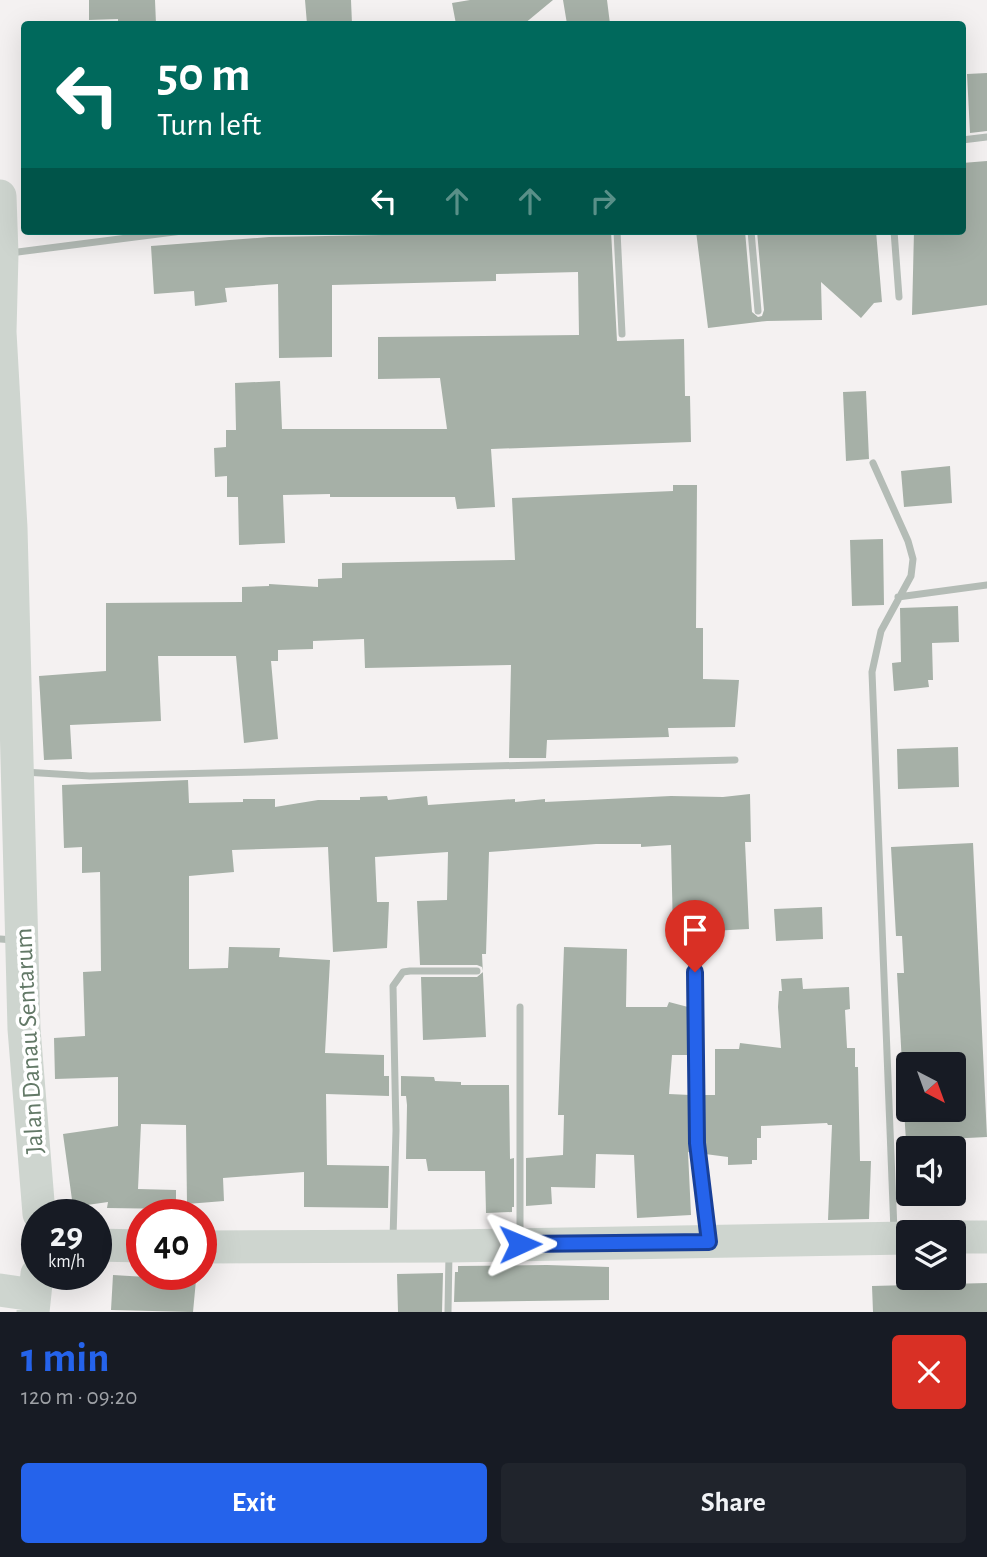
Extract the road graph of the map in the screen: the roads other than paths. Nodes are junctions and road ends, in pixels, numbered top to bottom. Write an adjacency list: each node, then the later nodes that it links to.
1 (987, 137): 2 (street)
2 (966, 140)
3 (0, 196): 8 (street, Jalan Danau Sentarum)
4 (150, 235): 8 (street)
5 (617, 235): 11 (street)
6 (751, 235): 10 (street)
7 (894, 235): 9 (street)
8 (2, 254): 13 (street, Jalan Danau Sentarum)
9 (899, 297)
10 (758, 311)
11 (622, 334)
12 (873, 463): 15 (street)
13 (5, 527): 16 (street, Jalan Danau Sentarum)
14 (987, 585): 15 (street)
15 (898, 597): 24 (street)
16 (6, 654): 18 (street, Jalan Danau Sentarum)
17 (735, 760): 18 (street)
18 (17, 772): 19 (street, Jalan Danau Sentarum)
19 (11, 940): 23 (street, Jalan Danau Sentarum)
20 (477, 971): 30 (street)
21 (695, 972): 28 (street)
22 (520, 1007): 29 (street)
23 (38, 1199)
24 (900, 1220)
25 (966, 1237): 26 (street)
26 (987, 1237)
27 (896, 1238): 28 (street)
28 (709, 1242): 29 (street)
29 (520, 1244): 31 (street)
30 (392, 1246): 31 (street); 32 (street)
31 (449, 1246): 35 (street)
32 (217, 1247)
33 (0, 1290): 34 (street)
34 (35, 1294)
35 (448, 1312)

